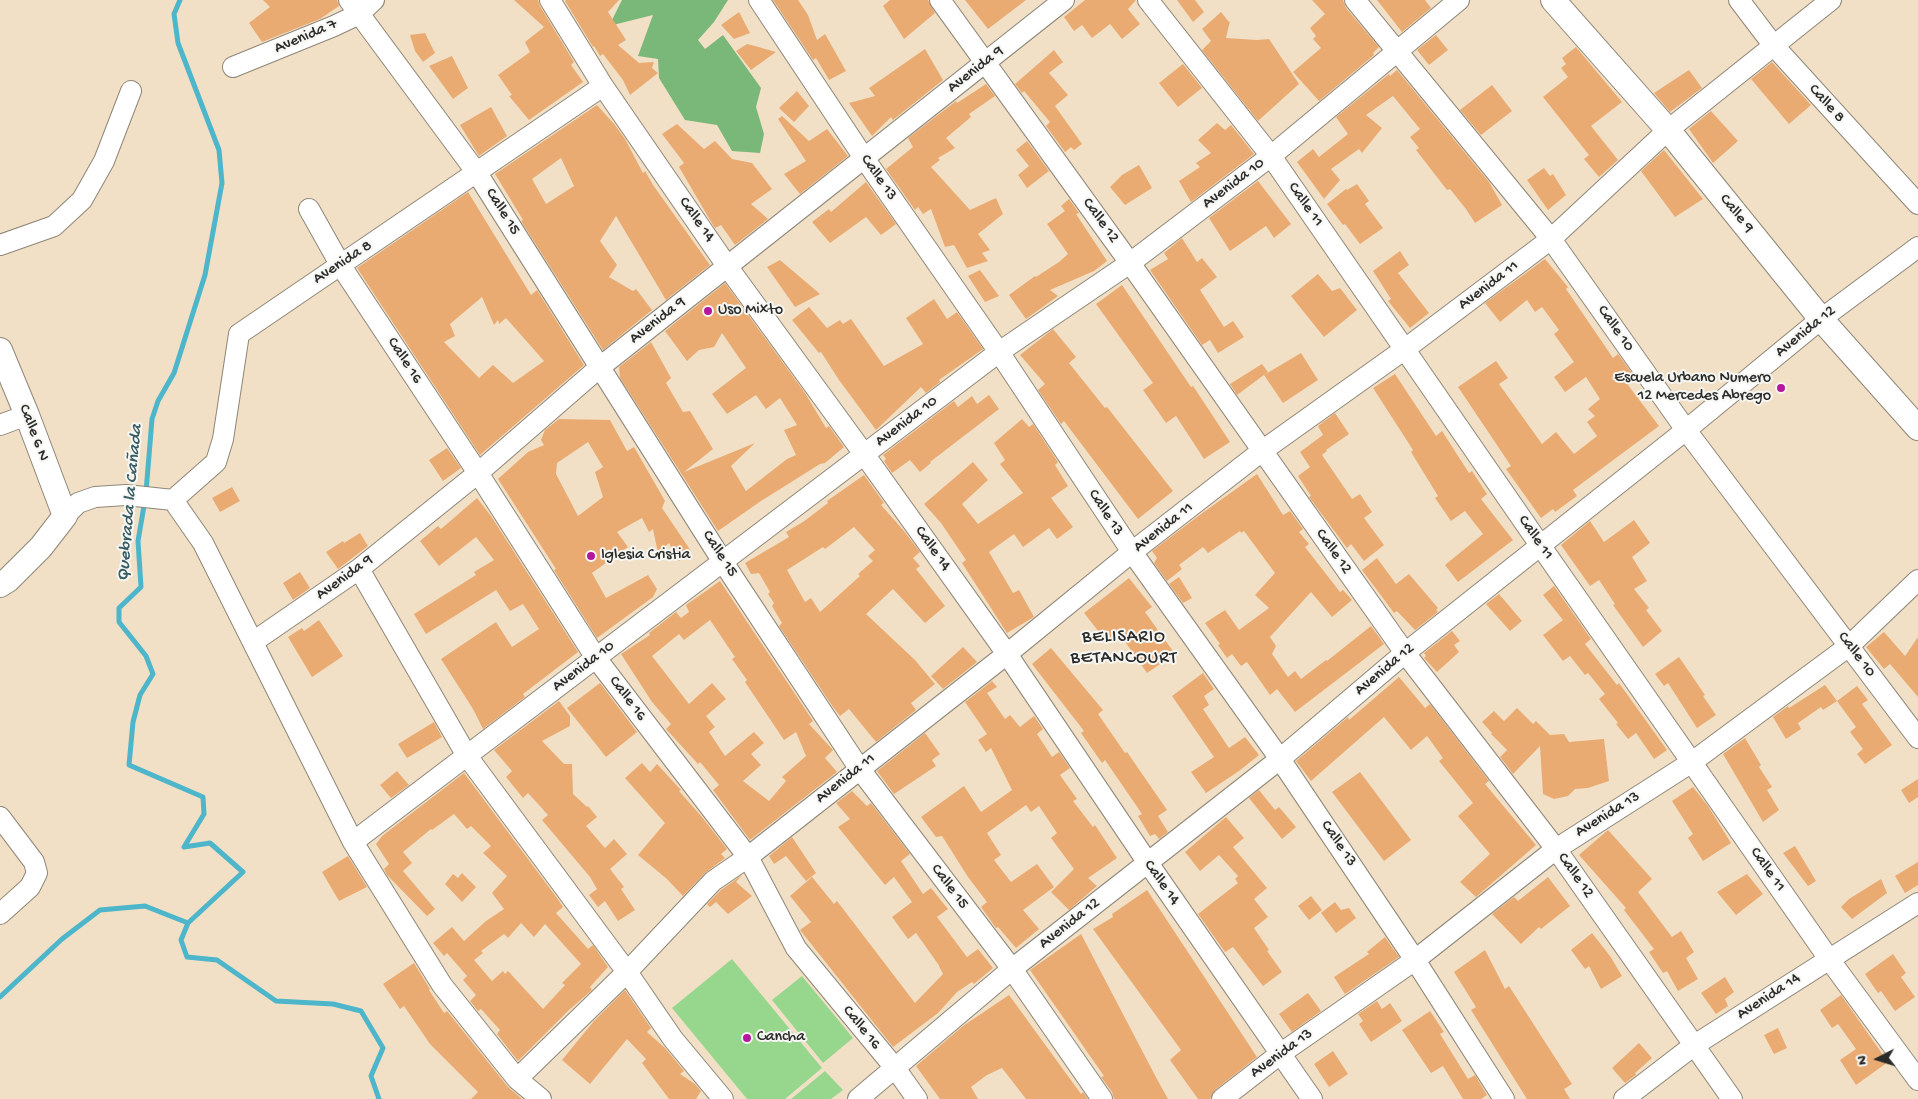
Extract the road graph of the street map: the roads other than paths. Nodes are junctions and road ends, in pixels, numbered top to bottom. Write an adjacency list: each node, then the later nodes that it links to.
1 (374, 0): 12 (street, Avenida 7)
2 (550, 0): 17 (street, Calle 14)
3 (759, 0): 21 (street, Calle 13)
4 (940, 0): 15 (street, Calle 12)
5 (1064, 0): 15 (street, Avenida 9)
6 (1148, 0): 20 (street, Calle 11)
7 (1355, 0): 14 (street, Calle 10)
8 (1459, 0): 14 (street, Avenida 10)
9 (1553, 0): 19 (street, Calle 9)
10 (1739, 0): 13 (street, Calle 8)
11 (1832, 0): 13 (street, Avenida 11)
12 (354, 7): 16 (street, Avenida 7); 22 (street, Calle 15)
13 (1774, 46): 19 (street, Avenida 11); 23 (street, Calle 8)
14 (1396, 51): 20 (street, Avenida 10); 25 (street, Calle 10)
15 (986, 62): 21 (street, Avenida 9); 28 (street, Calle 12)
16 (233, 67)
17 (603, 86): 22 (street, Avenida 8); 30 (street, Calle 14)
18 (132, 91): 26 (street)
19 (1668, 130): 25 (street, Avenida 11); 31 (street, Calle 9)
20 (1271, 156): 28 (street, Avenida 10); 33 (street, Calle 11)
21 (864, 158): 30 (street, Avenida 9); 34 (street, Calle 13)
22 (477, 173): 29 (street, Avenida 8); 35 (street, Calle 15)
23 (1918, 204)
24 (309, 209): 29 (street, Calle 16)
25 (1551, 239): 33 (street, Avenida 11); 39 (street, Calle 10)
26 (0, 245)
27 (1918, 247): 31 (street, Avenida 12)
28 (1130, 263): 34 (street, Avenida 10); 40 (street, Calle 12)
29 (341, 266): 42 (street, Calle 16); 43 (street, Avenida 8)
30 (727, 266): 35 (street, Avenida 9); 41 (street, Calle 14)
31 (1821, 319): 38 (street, Calle 9); 39 (street, Avenida 12)
32 (0, 350): 36 (street, Calle 6 N)
33 (1405, 350): 40 (street, Avenida 11); 45 (street, Calle 11)
34 (999, 352): 41 (street, Avenida 10); 46 (street, Calle 13)
35 (600, 367): 42 (street, Avenida 9); 47 (street, Calle 15)
36 (27, 415): 37 (street); 44 (street, Calle 6 N)
37 (0, 425)
38 (1918, 428)
39 (1686, 430): 45 (street, Avenida 12); 52 (street, Calle 10)
40 (1262, 451): 46 (street, Avenida 11); 53 (street, Calle 12)
41 (864, 454): 47 (street, Avenida 10); 54 (street, Calle 14)
42 (478, 473): 48 (street, Avenida 9); 55 (street, Calle 16)
43 (169, 500): 44 (street); 51 (street)
44 (65, 516): 50 (street)
45 (1540, 545): 53 (street, Avenida 12); 59 (street, Calle 11)
46 (1132, 552): 54 (street, Avenida 11); 58 (street, Calle 13)
47 (723, 562): 55 (street, Avenida 10); 60 (street, Calle 15)
48 (359, 569): 51 (street, Avenida 9); 57 (street)
49 (1918, 580): 52 (street, Avenida 13)
50 (0, 585)
51 (253, 642): 62 (street)
52 (1849, 646): 56 (street, Calle 10); 59 (street, Avenida 13)
53 (1405, 652): 58 (street, Avenida 12); 63 (street, Calle 12)
54 (1007, 654): 60 (street, Avenida 11); 65 (street, Calle 14)
55 (596, 658): 57 (street, Avenida 10); 64 (street, Calle 16)
56 (1918, 738)
57 (467, 756): 62 (street, Avenida 10); 71 (street)
58 (1280, 758): 65 (street, Avenida 12); 69 (street, Calle 13)
59 (1692, 762): 63 (street, Avenida 13); 68 (street, Calle 11)
60 (859, 768): 64 (street, Avenida 11); 70 (street, Calle 15)
61 (0, 817): 67 (street)
62 (353, 842): 75 (street)
63 (1556, 848): 69 (street, Avenida 13); 72 (street, Calle 12)
64 (748, 857): 71 (street, Avenida 11); 74 (street, Calle 16)
65 (1148, 863): 70 (street, Avenida 12); 73 (street, Calle 14)
66 (1918, 903): 68 (street, Avenida 14)
67 (0, 914)
68 (1829, 958): 72 (street, Avenida 14); 76 (street, Calle 11)
69 (1416, 960): 73 (street, Avenida 13); 84 (street, Calle 13)
70 (1012, 969): 74 (street, Avenida 12); 81 (street, Calle 15)
71 (627, 972): 75 (street, Avenida 11); 78 (street)
72 (1693, 1046): 85 (street, Avenida 14); 86 (street, Calle 12)
73 (1280, 1054): 82 (street, Avenida 13); 83 (street, Calle 14)
74 (895, 1068): 79 (street, Avenida 12); 80 (street, Calle 16)
75 (517, 1079): 77 (street)
76 (1918, 1080)
77 (541, 1099)
78 (723, 1099)
79 (858, 1099)
80 (917, 1099)
81 (1102, 1099)
82 (1222, 1099)
83 (1312, 1099)
84 (1504, 1099)
85 (1624, 1099)
86 (1732, 1099)

